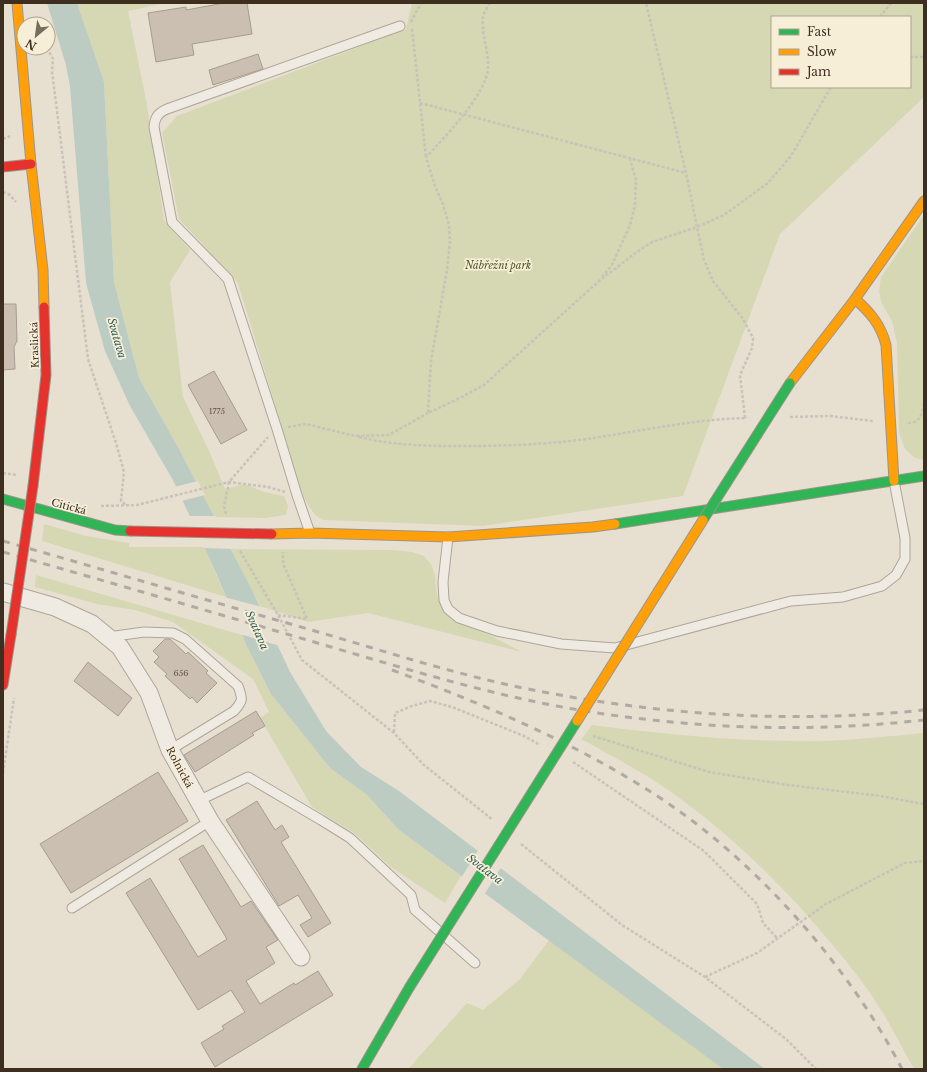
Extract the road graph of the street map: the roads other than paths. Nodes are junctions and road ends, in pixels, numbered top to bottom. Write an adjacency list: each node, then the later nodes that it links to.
1 (17, 3): 3 (street, Kraslická)
2 (400, 26): 10 (lane)
3 (31, 164): 4 (street); 14 (street, Kraslická, bridge)
4 (3, 167)
5 (924, 201): 6 (street)
6 (855, 299): 8 (street); 21 (street, bridge)
7 (924, 476): 8 (street, Citická)
8 (894, 481): 11 (street, Citická); 11 (lane)
9 (3, 499): 10 (street, Citická, bridge)
10 (310, 533): 11 (street, Citická)
11 (448, 537)
12 (3, 592): 13 (street, Rolnická)
13 (108, 637): 15 (street, Rolnická); 15 (lane)
14 (3, 685)
15 (170, 750): 16 (street, Rolnická)
16 (198, 801): 17 (street, Rolnická); 20 (lane)
17 (210, 822): 18 (lane); 19 (street, Rolnická)
18 (72, 908)
19 (301, 957)
20 (475, 963)
21 (362, 1069)

